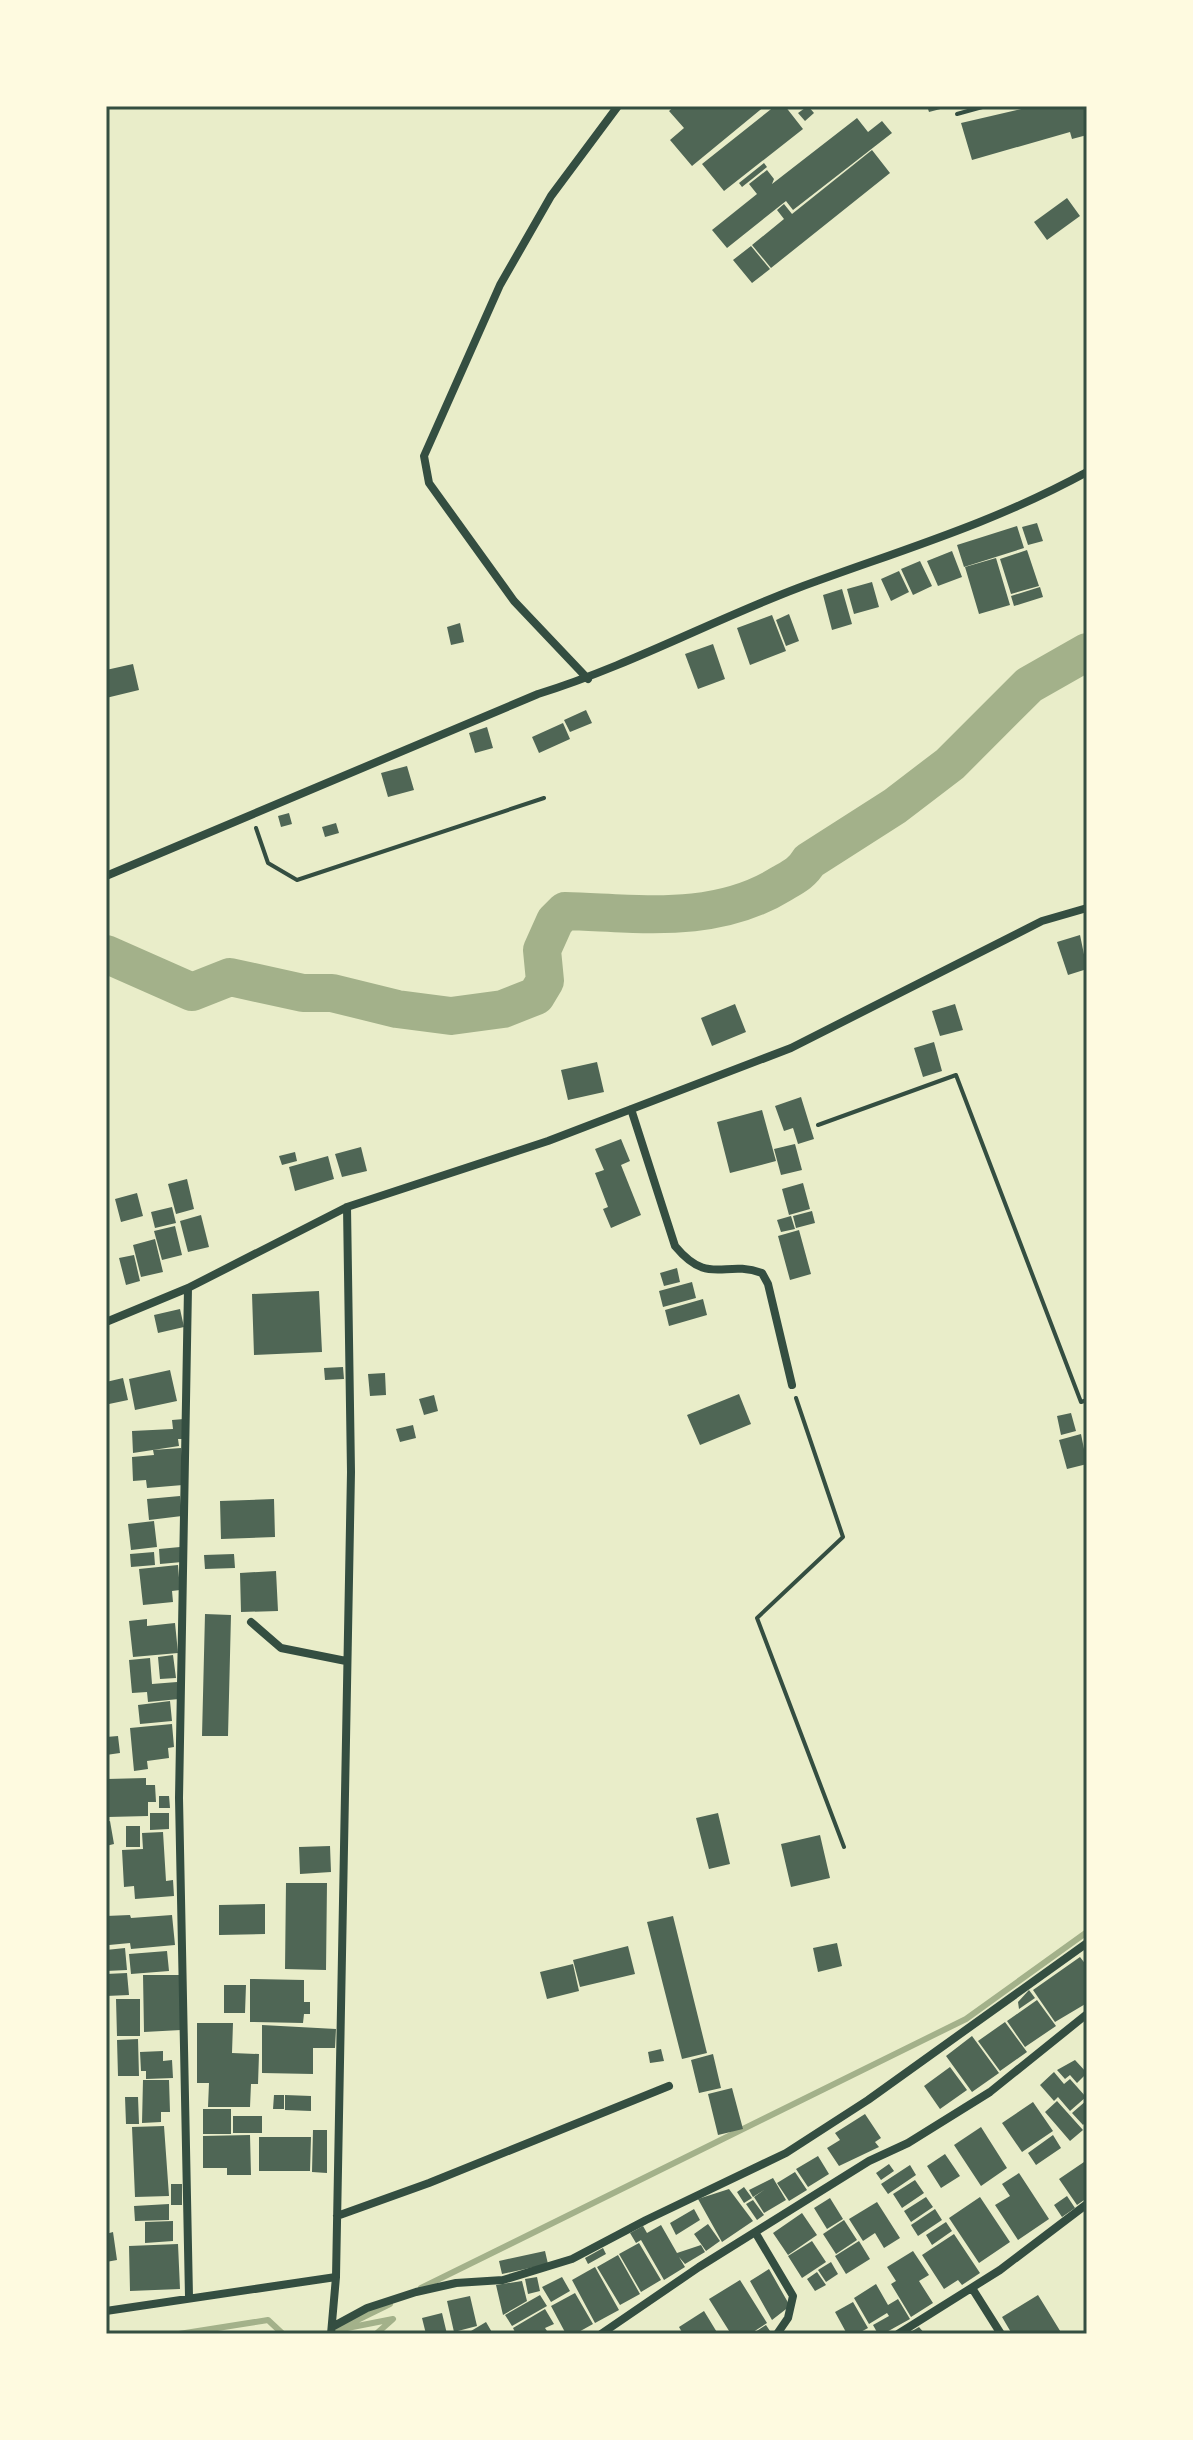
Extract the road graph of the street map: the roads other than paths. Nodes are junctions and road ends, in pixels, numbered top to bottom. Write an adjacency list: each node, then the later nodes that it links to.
1 (618, 106): 5 (street)
2 (986, 106): 3 (lane)
3 (957, 114)
4 (1087, 472): 5 (street)
5 (588, 679): 6 (street)
6 (106, 876)
7 (1087, 908): 8 (street)
8 (631, 1109): 9 (street); 12 (street)
9 (347, 1207): 10 (street); 14 (street)
10 (188, 1288): 11 (street); 23 (street)
11 (106, 1322)
12 (792, 1385)
13 (251, 1622): 14 (street)
14 (346, 1661): 19 (street)
15 (1087, 1943): 25 (street)
16 (1087, 2014): 20 (street)
17 (669, 2086): 19 (street)
18 (1087, 2204): 22 (street)
19 (337, 2216): 21 (street)
20 (755, 2232): 26 (street); 27 (street)
21 (336, 2277): 23 (street); 25 (street)
22 (972, 2288): 28 (street); 29 (street)
23 (189, 2297): 24 (street)
24 (106, 2311)
25 (332, 2330)
26 (601, 2334)
27 (777, 2334)
28 (898, 2334)
29 (1001, 2334)

